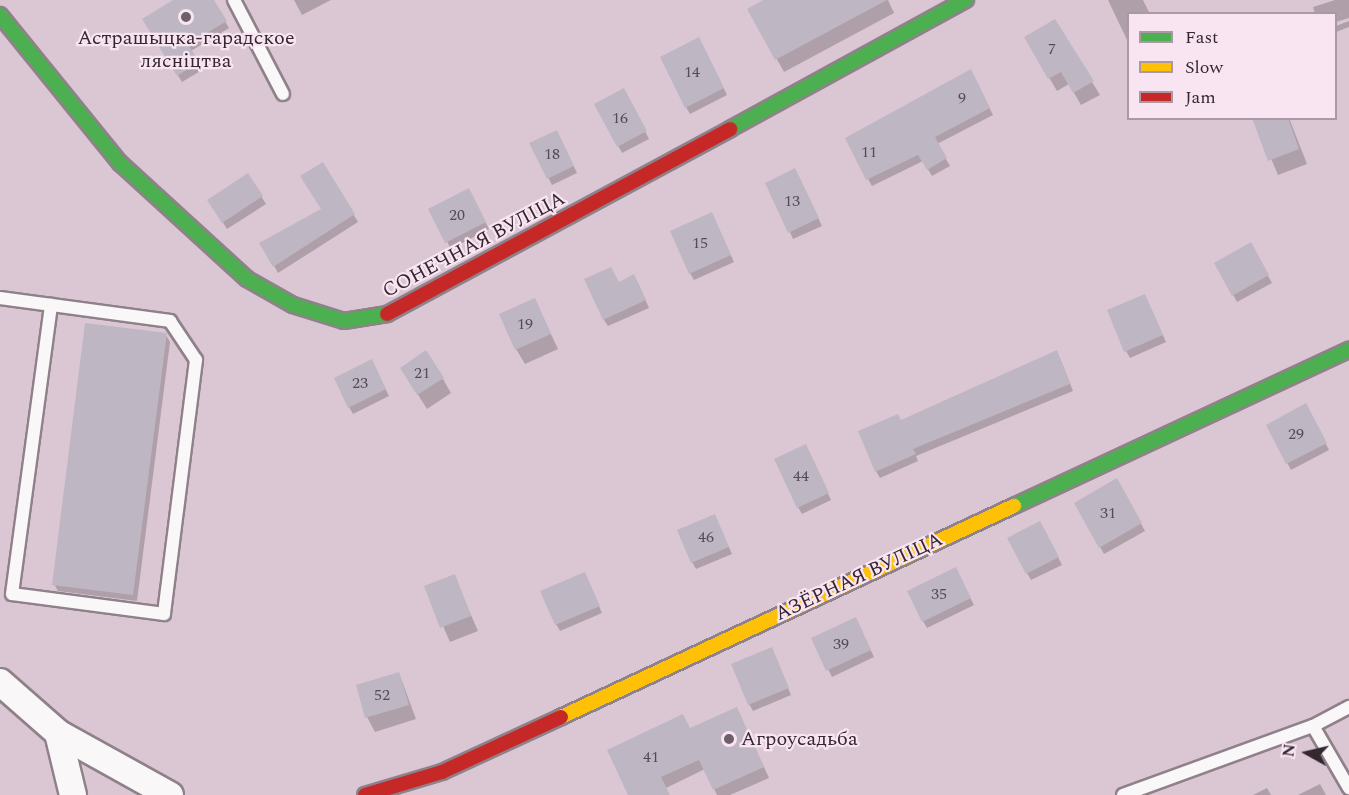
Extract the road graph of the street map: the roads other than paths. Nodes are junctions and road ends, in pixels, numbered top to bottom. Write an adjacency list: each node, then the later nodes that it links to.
1 (3, 0): 4 (street)
2 (234, 0): 6 (lane)
3 (966, 0): 5 (street, СОНЕЧНАЯ ВУЛІЦА)
4 (0, 6)
5 (0, 15)
6 (283, 94)
7 (0, 298): 8 (lane)
8 (51, 305): 8 (lane)
9 (1349, 350): 17 (street, АЗЁРНАЯ ВУЛІЦА)
10 (0, 682): 13 (street)
11 (1349, 707): 12 (lane)
12 (1313, 726): 14 (lane); 18 (lane)
13 (58, 733): 15 (street); 16 (street)
14 (1349, 788)
15 (73, 795)
16 (170, 795)
17 (365, 795)
18 (1123, 795)

